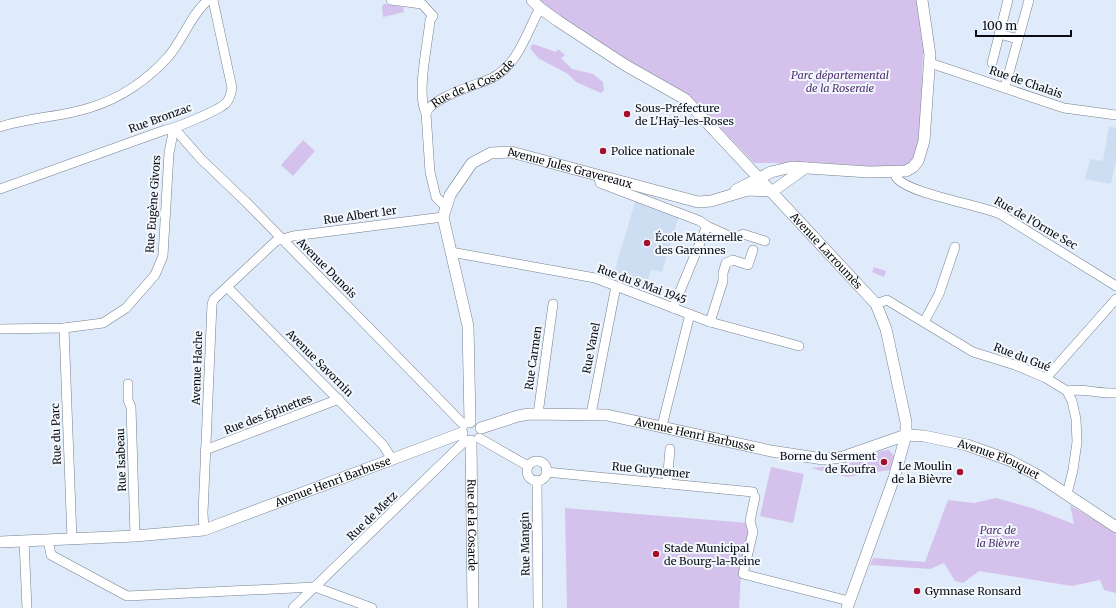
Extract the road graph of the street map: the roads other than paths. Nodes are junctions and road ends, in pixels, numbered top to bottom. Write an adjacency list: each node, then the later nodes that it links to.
1 (208, 0): 16 (street)
2 (213, 0): 17 (street, Rue Bronzac)
3 (391, 0): 14 (street)
4 (532, 0): 8 (main road, Avenue Larroumès)
5 (922, 0): 11 (main road)
6 (1008, 0): 9 (street)
7 (1029, 0): 10 (street)
8 (540, 8): 14 (street, Rue de la Cosarde); 19 (main road, Avenue Larroumès)
9 (999, 34): 10 (street); 12 (street)
10 (1018, 39): 13 (street)
11 (930, 63): 13 (street, Rue de Chalais); 18 (main road)
12 (992, 63)
13 (1005, 87): 15 (street, Rue de Chalais)
14 (426, 113): 29 (street, Rue de la Cosarde)
15 (1116, 115)
16 (0, 126)
17 (174, 128): 27 (street, Rue Bronzac); 31 (street, Avenue Dunois); 46 (street, Rue Eugène Givors)
18 (924, 141): 22 (main road); 25 (main road)
19 (745, 162): 24 (main road, Avenue Larroumès); 26 (main road)
20 (792, 167): 21 (main road); 24 (main road); 28 (main road)
21 (805, 168): 22 (main road); 28 (main road)
22 (869, 172): 25 (main road)
23 (598, 176): 26 (main road, Avenue Jules Gravereaux); 29 (main road, Avenue Jules Gravereaux); 30 (street)
24 (760, 177): 26 (main road); 28 (main road, Avenue Larroumès)
25 (896, 177): 38 (street, Rue de l'Orme Sec)
26 (744, 188): 28 (main road, Avenue Jules Gravereaux)
27 (0, 189)
28 (770, 189): 41 (main road, Avenue Larroumès)
29 (444, 212): 31 (street, Rue Albert 1er); 35 (main road, Rue de la Cosarde)
30 (707, 226): 32 (street); 42 (street)
31 (282, 239): 36 (street, Avenue Hache); 57 (street, Avenue Dunois)
32 (765, 241)
33 (955, 247): 45 (street)
34 (753, 250): 44 (street)
35 (450, 252): 37 (street, Rue du 8 Mai 1945); 57 (main road, Rue de la Cosarde)
36 (227, 286): 53 (street, Avenue Savornin); 60 (street, Avenue Hache)
37 (616, 286): 42 (street, Rue du 8 Mai 1945); 55 (street, Rue Vanel)
38 (1116, 286)
39 (1116, 299): 49 (street)
40 (553, 304): 54 (street, Rue Carmen)
41 (876, 304): 45 (street, Rue du Gué); 58 (main road, Avenue Larroumès)
42 (673, 308): 43 (street, Rue du 8 Mai 1945)
43 (690, 314): 44 (street, Rue du 8 Mai 1945); 56 (street)
44 (710, 322): 48 (street, Rue du 8 Mai 1945)
45 (924, 322): 49 (street, Rue du Gué)
46 (64, 328): 47 (street, Rue Eugène Givors); 75 (street, Rue du Parc)
47 (0, 329)
48 (799, 346)
49 (1046, 378): 51 (street, Rue du Gué)
50 (128, 384): 73 (street, Rue Isabeau)
51 (1067, 391): 52 (street); 68 (street)
52 (1116, 393)
53 (339, 399): 60 (street, Rue des Épinettes); 63 (street, Avenue Savornin)
54 (538, 414): 55 (main road, Avenue Henri Barbusse); 57 (main road, Avenue Henri Barbusse)
55 (591, 414): 56 (main road, Avenue Henri Barbusse)
56 (662, 426): 59 (main road, Avenue Henri Barbusse)
57 (470, 432): 63 (main road, Avenue Henri Barbusse); 64 (street, Avenue Dunois); 78 (street, Rue de Metz); 83 (main road, Rue de la Cosarde)
58 (906, 435): 59 (main road, Avenue Henri Barbusse); 62 (main road, Avenue Larroumès); 68 (main road, Avenue Flouquet)
59 (885, 442): 62 (main road)
60 (206, 450): 72 (street, Avenue Hache)
61 (670, 450): 67 (street)
62 (900, 457): 79 (main road, Avenue Larroumès)
63 (392, 459): 72 (main road, Avenue Henri Barbusse)
64 (528, 466): 65 (street); 66 (street)
65 (546, 472): 66 (street); 67 (street, Rue Guynemer)
66 (537, 480): 84 (street, Rue Mangin)
67 (667, 484): 79 (street, Rue Guynemer)
68 (1067, 494): 69 (main road, Avenue Flouquet)
69 (1082, 504): 70 (main road, Avenue Flouquet); 71 (main road, Avenue Flouquet)
70 (1116, 522)
71 (1116, 527)
72 (204, 530): 73 (main road, Avenue Henri Barbusse)
73 (135, 536): 75 (main road, Avenue Henri Barbusse)
74 (48, 540): 75 (main road, Avenue Henri Barbusse); 76 (main road, Avenue Henri Barbusse); 78 (street)
75 (72, 540)
76 (24, 541): 77 (main road, Avenue Henri Barbusse); 80 (street)
77 (0, 542)
78 (315, 587): 81 (street, Rue de Metz); 82 (street)
79 (848, 605)
80 (27, 608)
81 (293, 608)
82 (372, 608)
83 (473, 608)
84 (538, 608)

